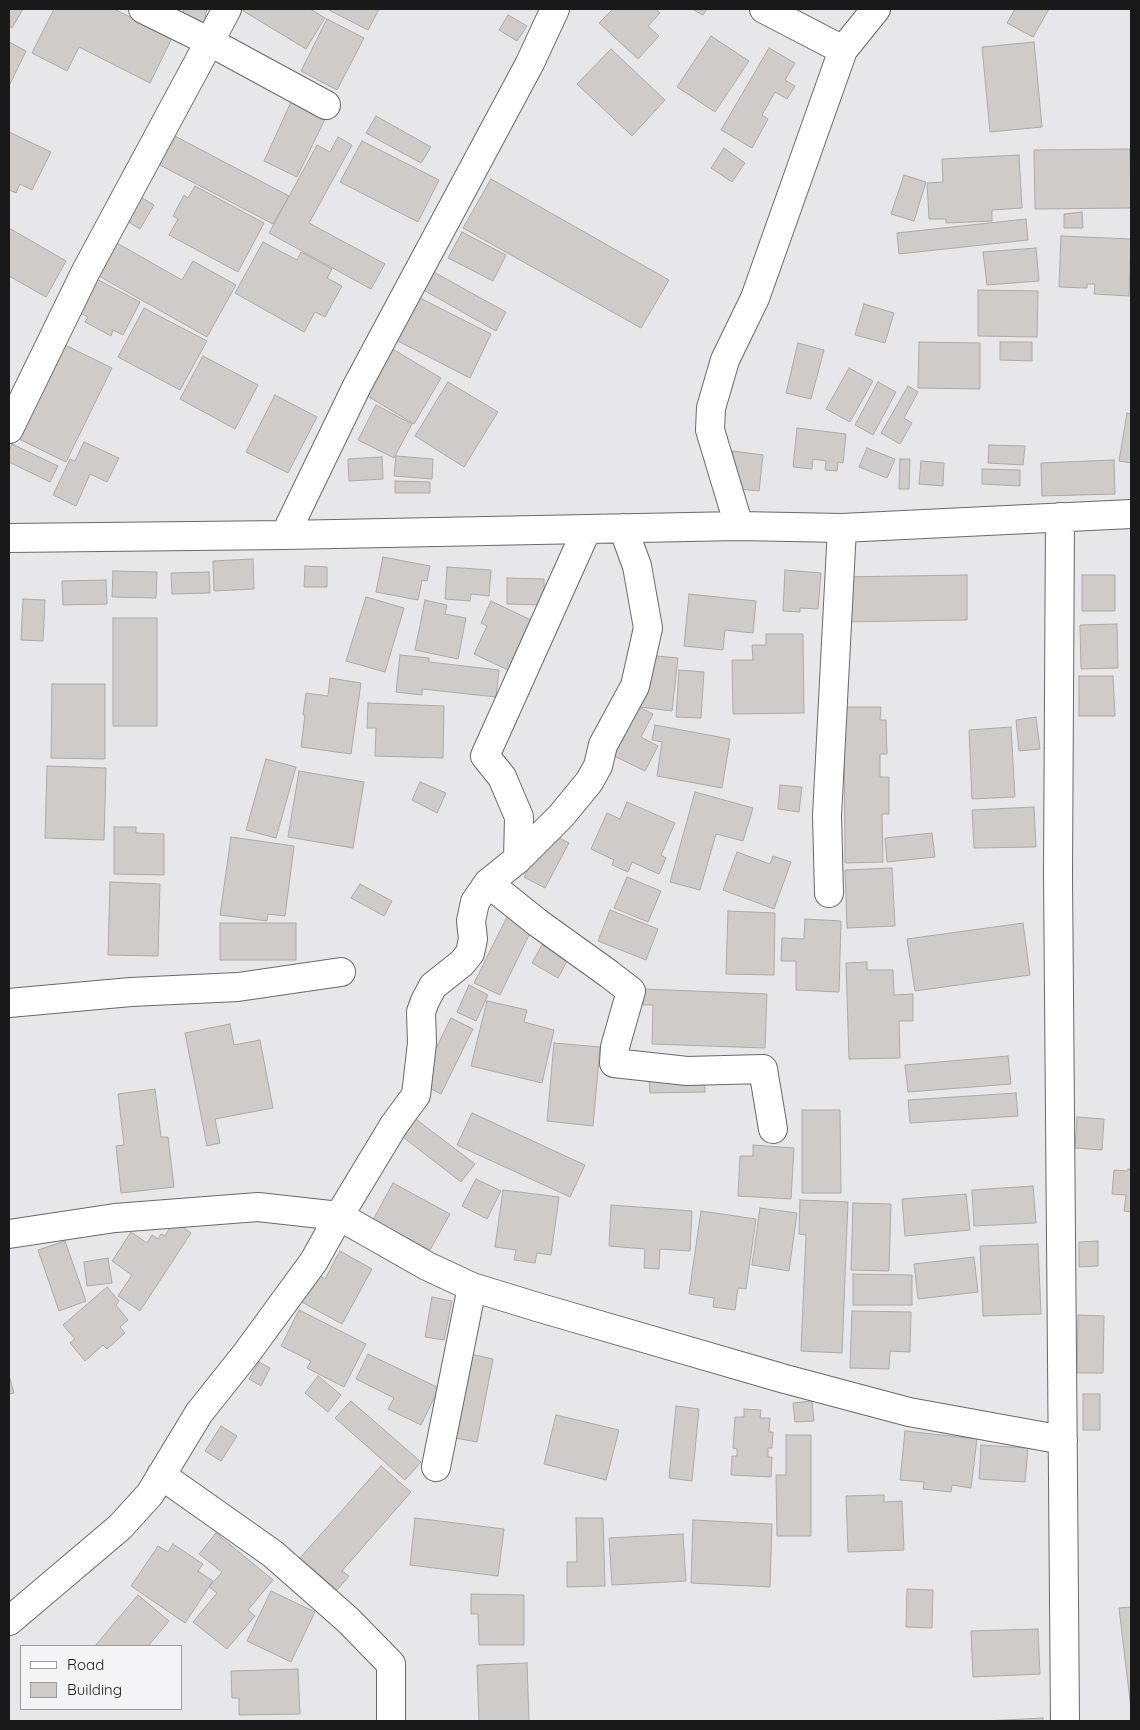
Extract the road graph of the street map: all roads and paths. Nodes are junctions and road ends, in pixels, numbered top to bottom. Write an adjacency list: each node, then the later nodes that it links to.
1 (143, 9): 6 (street)
2 (227, 9): 6 (street)
3 (555, 9): 16 (street)
4 (764, 9): 7 (street)
5 (876, 9): 7 (street)
6 (210, 42): 8 (street); 9 (street)
7 (843, 50): 12 (street)
8 (326, 104)
9 (9, 429)
10 (1131, 514): 11 (street)
11 (1060, 517): 14 (street); 27 (street)
12 (739, 526): 13 (street); 14 (street)
13 (623, 528): 15 (street); 18 (street)
14 (842, 528): 20 (street)
15 (587, 529): 16 (street); 18 (street)
16 (285, 535): 17 (street)
17 (9, 538)
18 (518, 859): 19 (street)
19 (488, 883): 23 (street); 24 (street)
20 (829, 893)
21 (341, 972): 22 (street)
22 (9, 1003)
23 (773, 1129)
24 (339, 1216): 25 (street); 26 (street); 29 (street)
25 (9, 1234)
26 (472, 1286): 27 (street); 28 (street)
27 (1063, 1440): 32 (street)
28 (436, 1467)
29 (161, 1475): 30 (street); 31 (street)
30 (9, 1621)
31 (391, 1721)
32 (1065, 1721)

